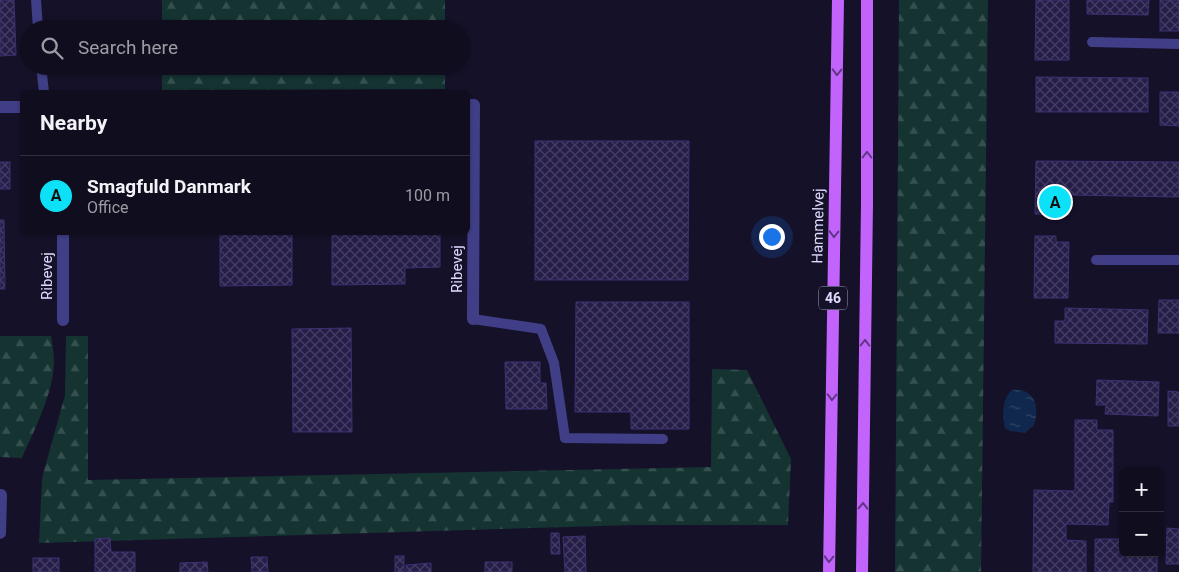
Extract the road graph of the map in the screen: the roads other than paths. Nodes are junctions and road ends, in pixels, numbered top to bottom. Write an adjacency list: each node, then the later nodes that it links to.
1 (36, 0): 4 (lane)
2 (838, 0): 20 (main road, Hammelvej / 46, one-way to 20)
3 (867, 1): 21 (main road, 46, one-way to 3)
4 (37, 20)
5 (1092, 42): 6 (lane)
6 (1179, 44)
7 (42, 75): 8 (lane)
8 (44, 90)
9 (470, 105): 16 (street, Ribevej)
10 (0, 107): 11 (street)
11 (20, 107)
12 (63, 235): 15 (street, Ribevej)
13 (1096, 260): 14 (lane)
14 (1179, 260)
15 (63, 320)
16 (473, 320): 17 (lane)
17 (663, 439)
18 (1, 495): 19 (street)
19 (0, 533)
20 (829, 572)
21 (862, 572)

